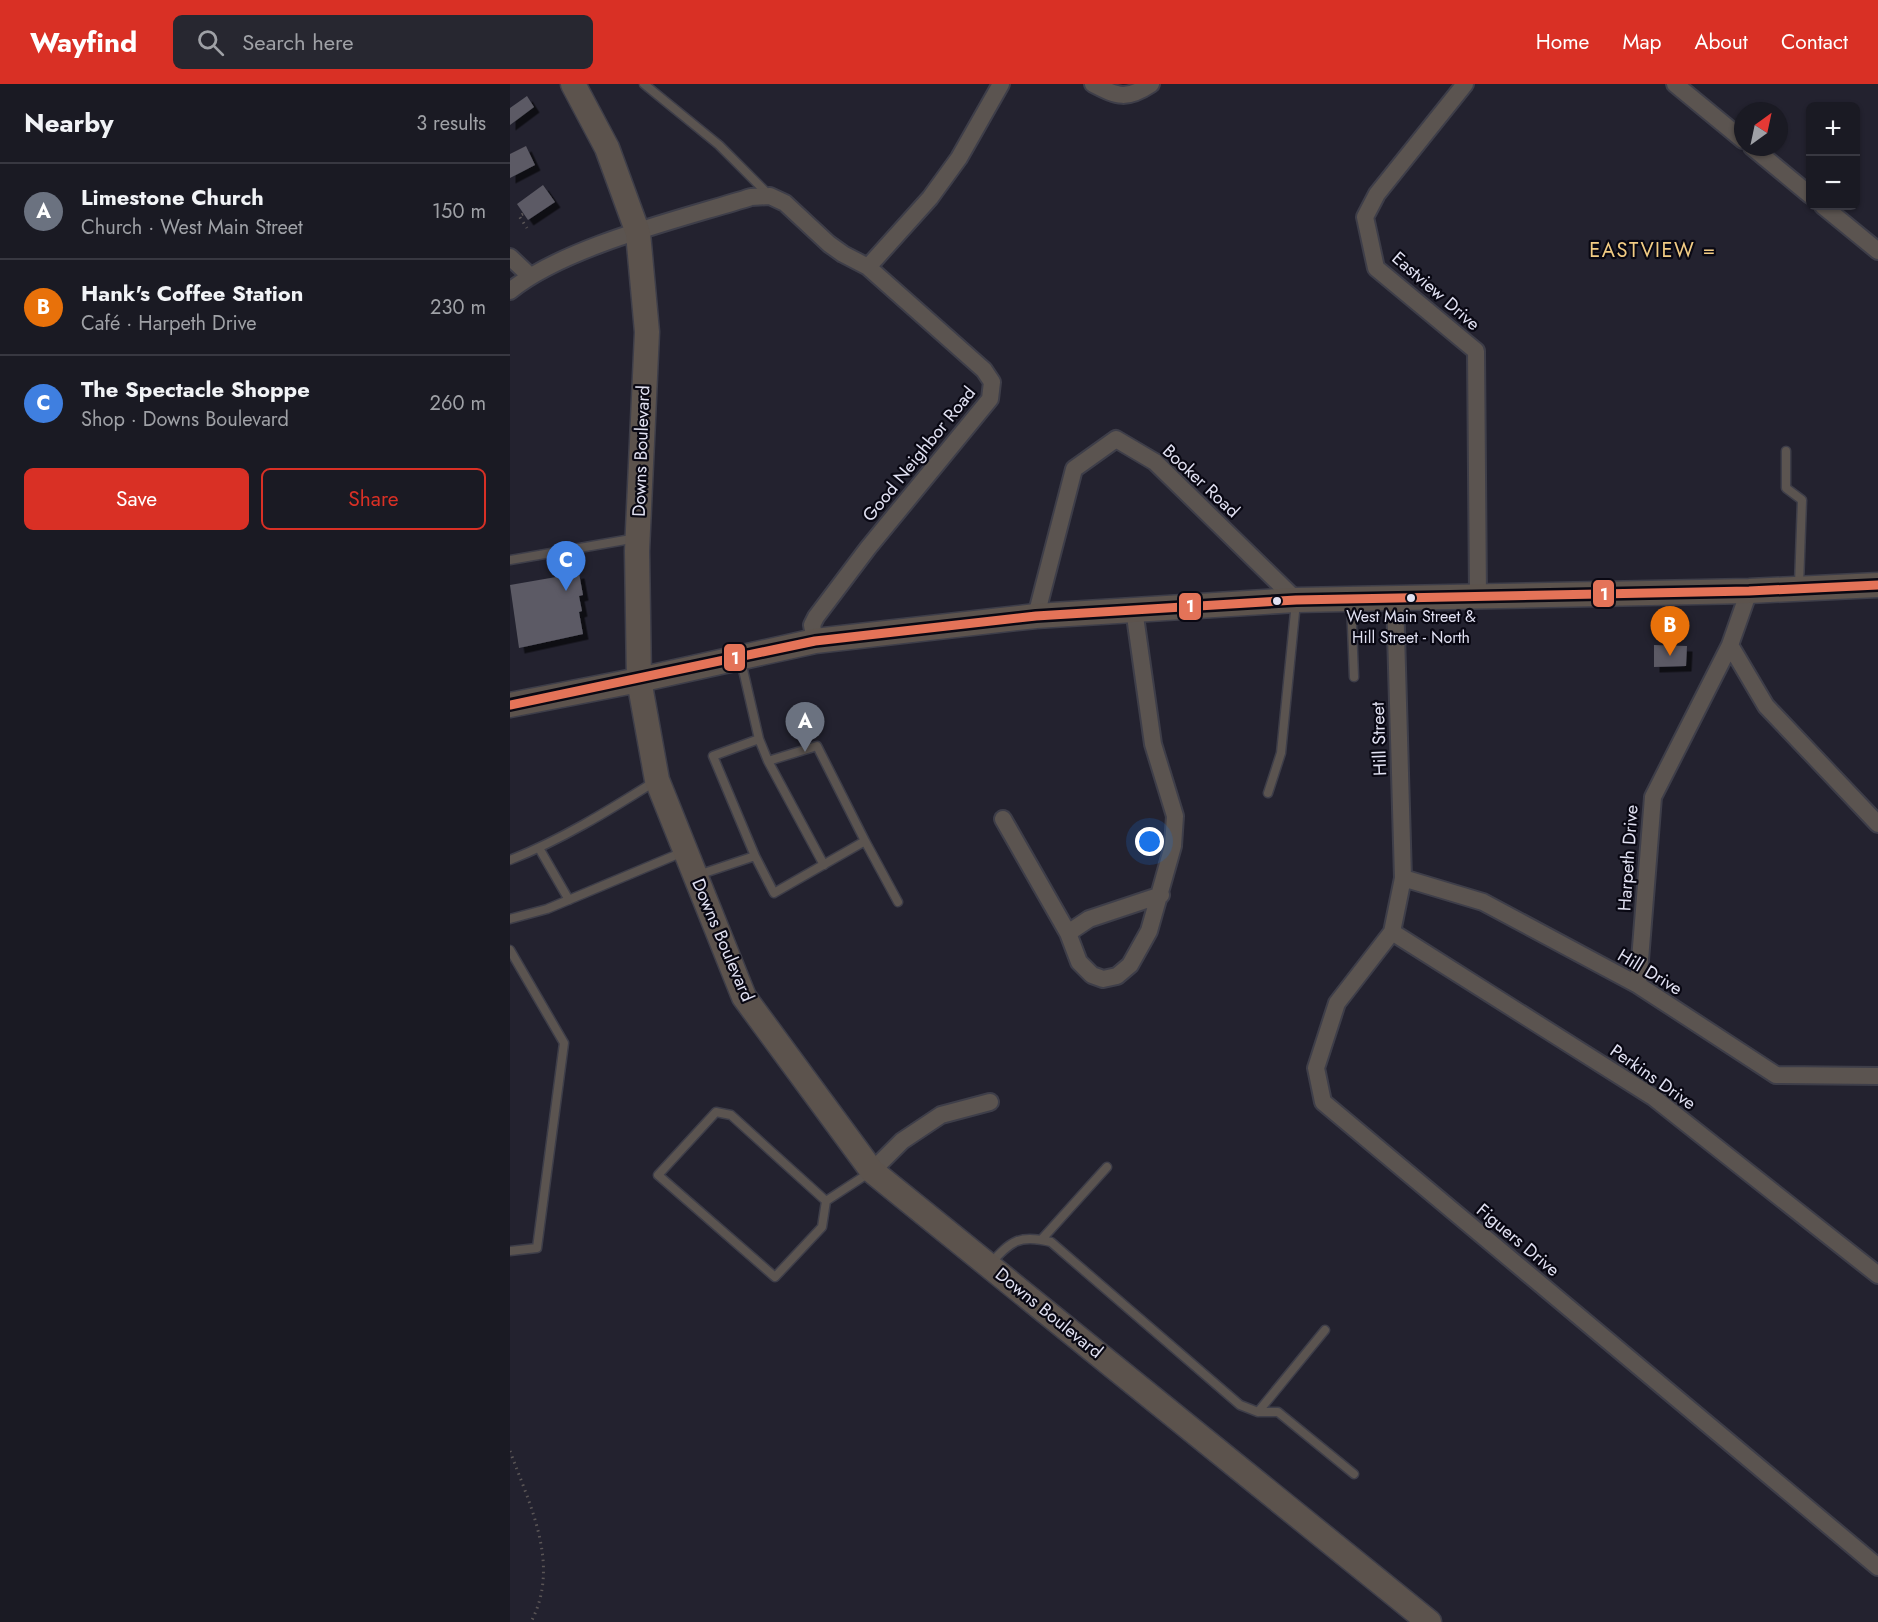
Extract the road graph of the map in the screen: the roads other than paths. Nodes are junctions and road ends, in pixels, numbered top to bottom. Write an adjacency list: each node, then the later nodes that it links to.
1 (573, 84): 13 (street, Downs Boulevard)
2 (644, 84): 11 (lane, Good Neighbor Road)
3 (1000, 84): 16 (street)
4 (1093, 84): 5 (street)
5 (1151, 84)
6 (1465, 84): 25 (street, Eastview Drive)
7 (1675, 84): 8 (street)
8 (1734, 133)
9 (1763, 156): 10 (street)
10 (1806, 192)
11 (770, 196): 13 (street); 16 (street, Good Neighbor Road)
12 (1828, 210): 14 (street)
13 (638, 233): 17 (street); 20 (street, Downs Boulevard)
14 (1878, 251)
15 (510, 257): 17 (street)
16 (868, 267): 31 (street, Good Neighbor Road)
17 (529, 275): 18 (street)
18 (510, 291)
19 (1786, 450): 23 (lane)
20 (638, 538): 21 (lane); 35 (street, Downs Boulevard)
21 (510, 560)
22 (1878, 585): 23 (street)
23 (1798, 589): 24 (street)
24 (1749, 591): 25 (street); 32 (street, Harpeth Drive)
25 (1478, 597): 26 (street)
26 (1395, 598): 27 (street); 50 (street, Hill Street)
27 (1351, 599): 28 (street); 34 (lane)
28 (1296, 600): 29 (street); 30 (street, Booker Road); 40 (lane)
29 (1134, 609): 30 (street); 51 (street)
30 (1036, 616): 31 (street)
31 (815, 641): 33 (street)
32 (1730, 645): 42 (street); 58 (street, Harpeth Drive)
33 (740, 656): 35 (street); 37 (lane)
34 (1354, 676)
35 (639, 680): 36 (street); 39 (street, Downs Boulevard)
36 (510, 705)
37 (759, 739): 38 (lane); 46 (lane)
38 (768, 761): 43 (lane); 48 (lane)
39 (657, 780): 44 (lane); 45 (street, Downs Boulevard)
40 (1268, 794)
41 (1003, 819): 56 (street)
42 (1878, 824)
43 (865, 841): 48 (lane); 53 (lane)
44 (539, 848): 47 (lane); 52 (lane)
45 (685, 851): 49 (street, Downs Boulevard); 52 (lane)
46 (755, 856): 48 (lane); 49 (lane)
47 (510, 860)
48 (824, 865)
49 (695, 876): 62 (street, Downs Boulevard)
50 (1403, 878): 55 (street, Figuers Drive); 58 (street, Hill Drive)
51 (1161, 895): 56 (street); 56 (street)
52 (569, 900): 54 (lane)
53 (898, 902)
54 (510, 919)
55 (1392, 932): 67 (street, Perkins Drive); 71 (street, Figuers Drive)
56 (1068, 933)
57 (510, 950): 65 (lane)
58 (1638, 985): 59 (street, Hill Drive)
59 (1878, 1076)
60 (990, 1102): 62 (street)
61 (1107, 1167): 64 (lane)
62 (872, 1171): 63 (lane); 66 (street, Downs Boulevard)
63 (826, 1202): 63 (lane)
64 (1042, 1239): 66 (lane); 69 (lane)
65 (510, 1251)
66 (989, 1265): 72 (street, Downs Boulevard)
67 (1878, 1275)
68 (1324, 1330): 69 (lane)
69 (1258, 1412): 70 (lane)
70 (1354, 1474)
71 (1878, 1567)
72 (1429, 1622)

